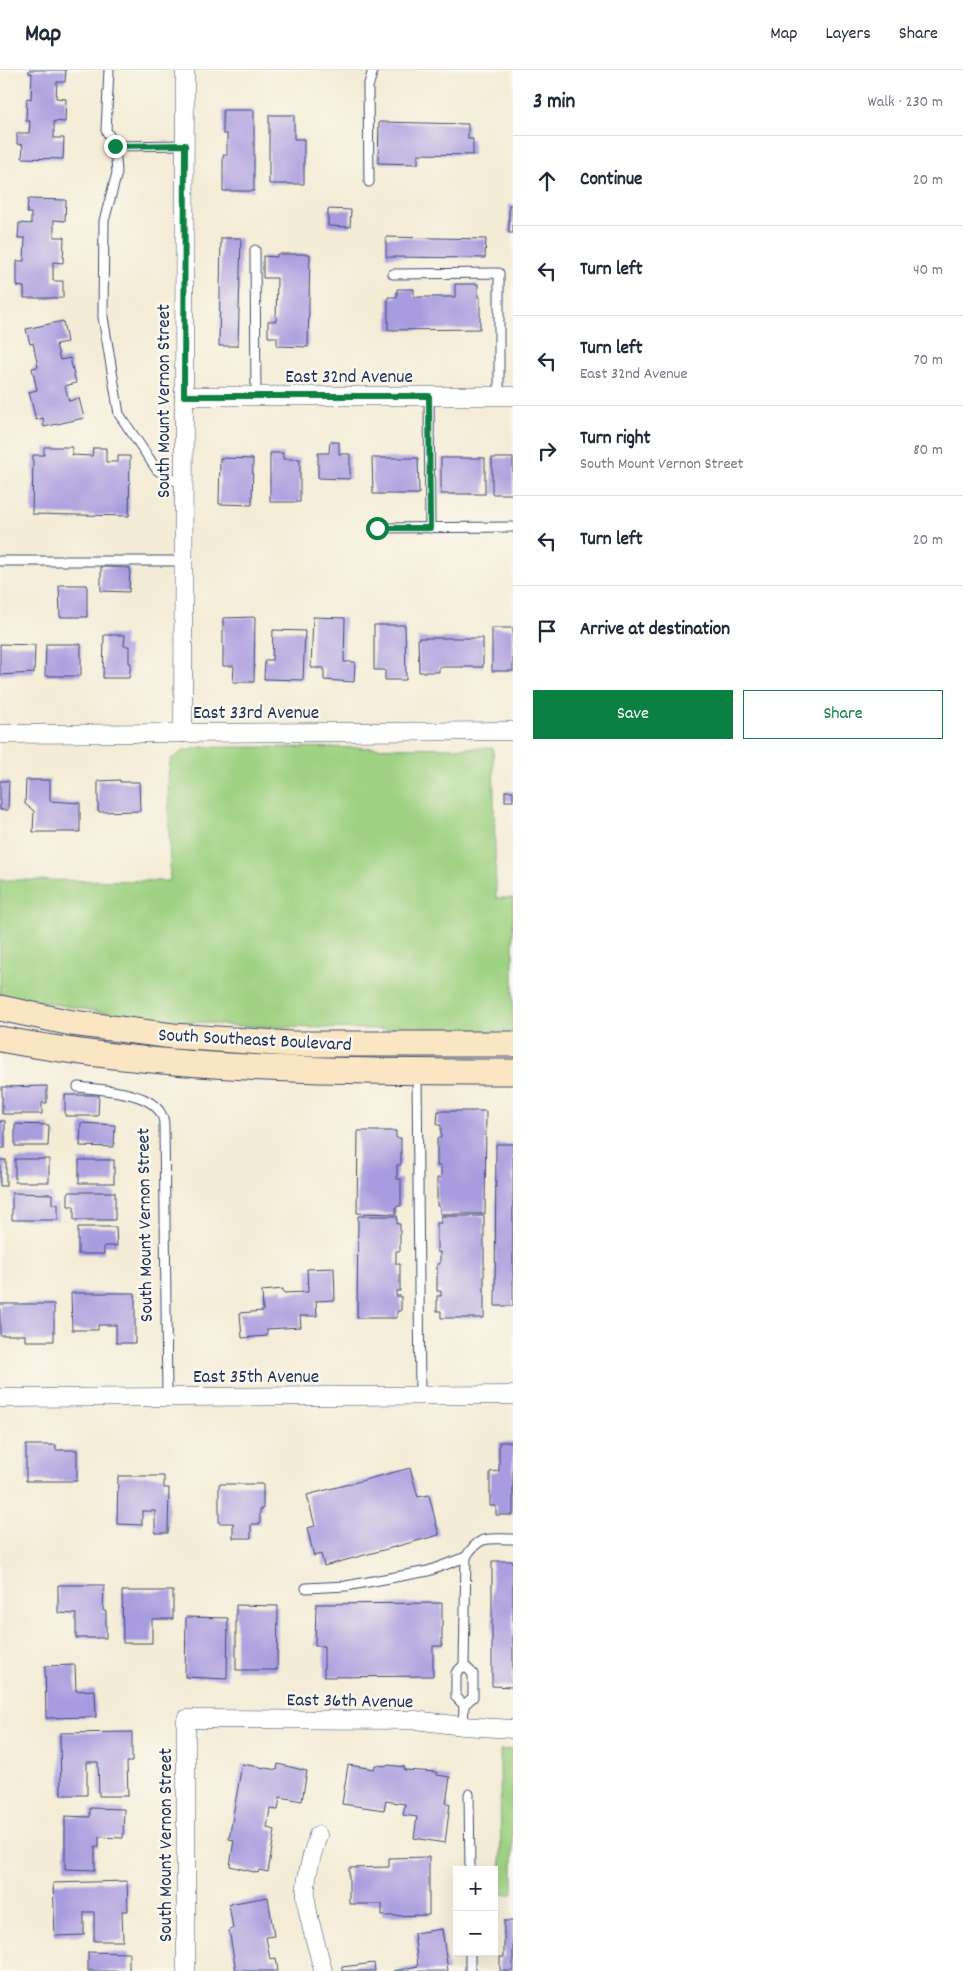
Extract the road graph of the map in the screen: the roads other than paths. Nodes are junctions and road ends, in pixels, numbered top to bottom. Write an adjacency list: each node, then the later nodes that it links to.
1 (109, 70): 5 (lane)
2 (185, 70): 4 (street, South Mount Vernon Street)
3 (373, 70): 6 (lane)
4 (185, 145): 5 (lane); 9 (street, South Mount Vernon Street)
5 (115, 146): 13 (lane)
6 (369, 182)
7 (256, 250): 10 (lane)
8 (393, 274): 12 (lane)
9 (184, 396): 10 (street, East 32nd Avenue); 13 (street, South Mount Vernon Street)
10 (256, 396): 11 (street, East 32nd Avenue)
11 (429, 396): 12 (street, East 32nd Avenue); 16 (lane)
12 (506, 396)
13 (183, 484): 18 (street, South Mount Vernon Street)
14 (513, 527): 16 (lane)
15 (377, 528): 16 (lane)
16 (430, 528)
17 (0, 561): 18 (lane)
18 (182, 561): 20 (street, South Mount Vernon Street)
19 (513, 731): 20 (street, East 33rd Avenue)
20 (183, 733): 21 (street, East 33rd Avenue)
21 (0, 734)
22 (0, 1008): 24 (main road, South Southeast Boulevard)
23 (0, 1039): 25 (main road, South Southeast Boulevard)
24 (513, 1044)
25 (417, 1071): 26 (main road, South Southeast Boulevard); 28 (lane)
26 (513, 1072)
27 (78, 1087): 30 (lane, South Mount Vernon Street)
28 (420, 1395): 29 (street, East 35th Avenue); 30 (street, East 35th Avenue)
29 (513, 1395)
30 (167, 1396): 31 (street, East 35th Avenue)
31 (0, 1398)
32 (513, 1539): 33 (lane)
33 (466, 1556): 34 (lane); 35 (lane)
34 (306, 1588)
35 (464, 1665): 36 (lane); 36 (lane)
36 (464, 1705): 38 (lane)
37 (186, 1718): 38 (street, East 36th Avenue); 44 (street, South Mount Vernon Street)
38 (463, 1726): 39 (street, East 36th Avenue)
39 (513, 1729)
40 (469, 1794): 42 (lane)
41 (318, 1835): 45 (street)
42 (470, 1866)
43 (470, 1956): 46 (lane)
44 (186, 1971)
45 (324, 1971)
46 (470, 1971)

